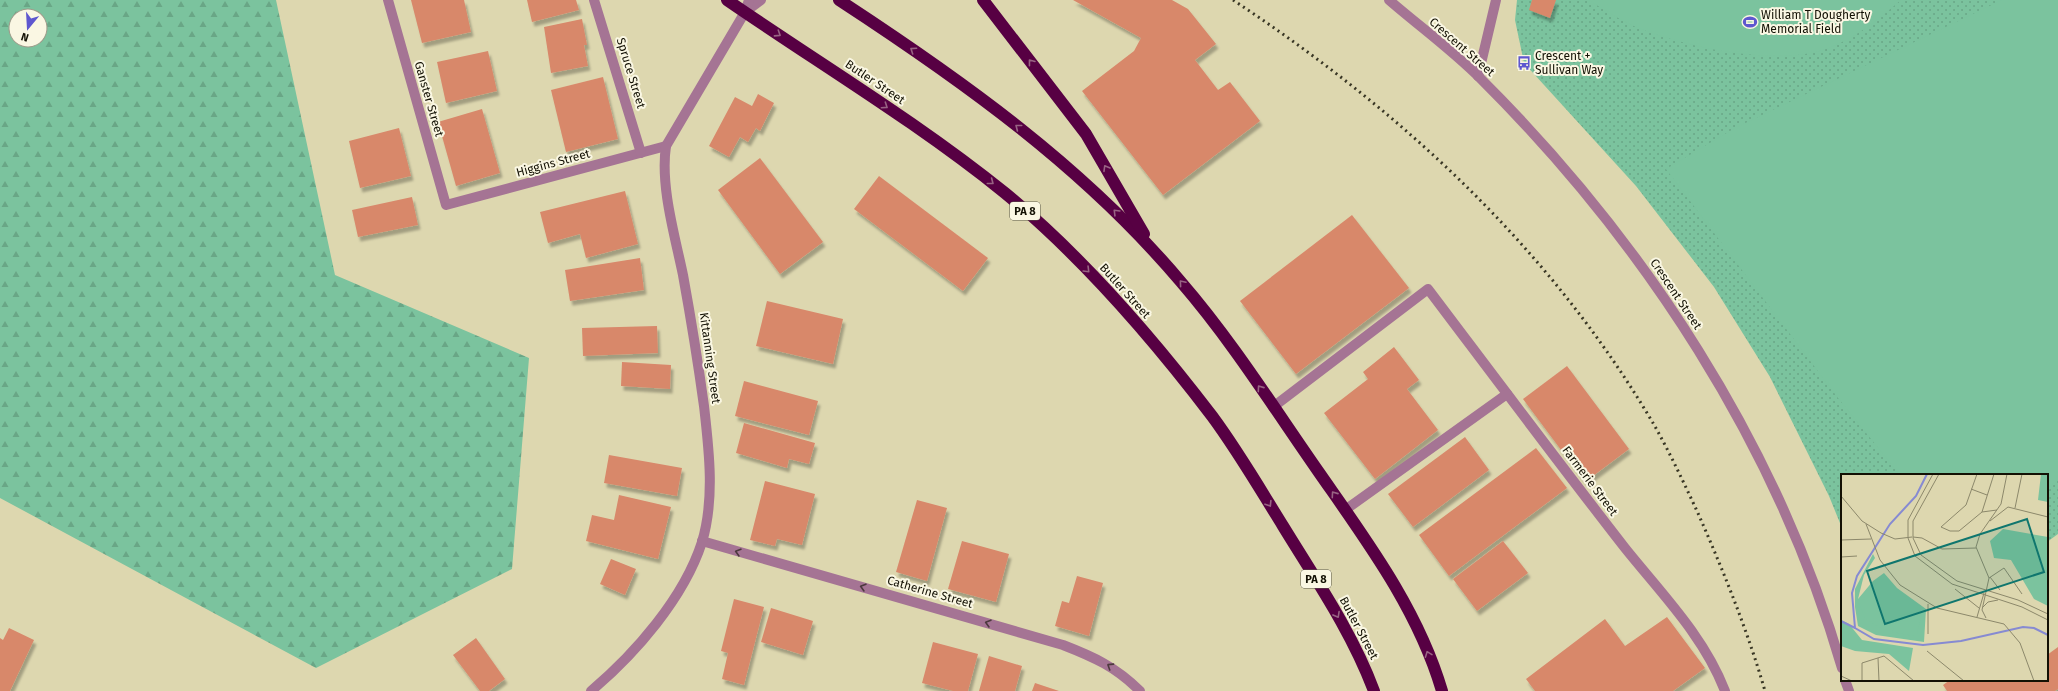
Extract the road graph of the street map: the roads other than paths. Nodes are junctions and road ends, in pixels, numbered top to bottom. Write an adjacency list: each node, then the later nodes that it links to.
1 (388, 0): 14 (street, Ganster Street)
2 (594, 0): 13 (street, Spruce Street)
3 (727, 0): 10 (highway, PA 8)
4 (749, 0): 10 (street)
5 (761, 0): 10 (street)
6 (839, 0): 15 (highway, one-way to 6)
7 (983, 0): 15 (highway, one-way to 7)
8 (1389, 0): 11 (street, Crescent Street)
9 (1496, 0): 11 (street)
10 (745, 12): 12 (street); 24 (highway, Butler Street / PA 8, one-way to 24)
11 (1478, 76): 20 (street, Crescent Street)
12 (666, 146): 13 (street, Higgins Street); 19 (street, Kittanning Street)
13 (641, 153): 14 (street, Higgins Street)
14 (446, 205)
15 (1153, 250): 17 (highway, one-way to 15)
16 (1507, 394): 17 (street, Farmerie Street); 18 (street); 26 (street, Farmerie Street)
17 (1274, 407): 18 (highway, one-way to 17)
18 (1345, 510): 25 (highway, one-way to 18)
19 (702, 541): 22 (street, Kittanning Street); 23 (street, Catherine Street, one-way to 19)
20 (1841, 665)
21 (1845, 681): 27 (street)
22 (591, 691)
23 (1140, 691)
24 (1374, 691)
25 (1442, 691)
26 (1725, 691)
27 (1848, 691)

